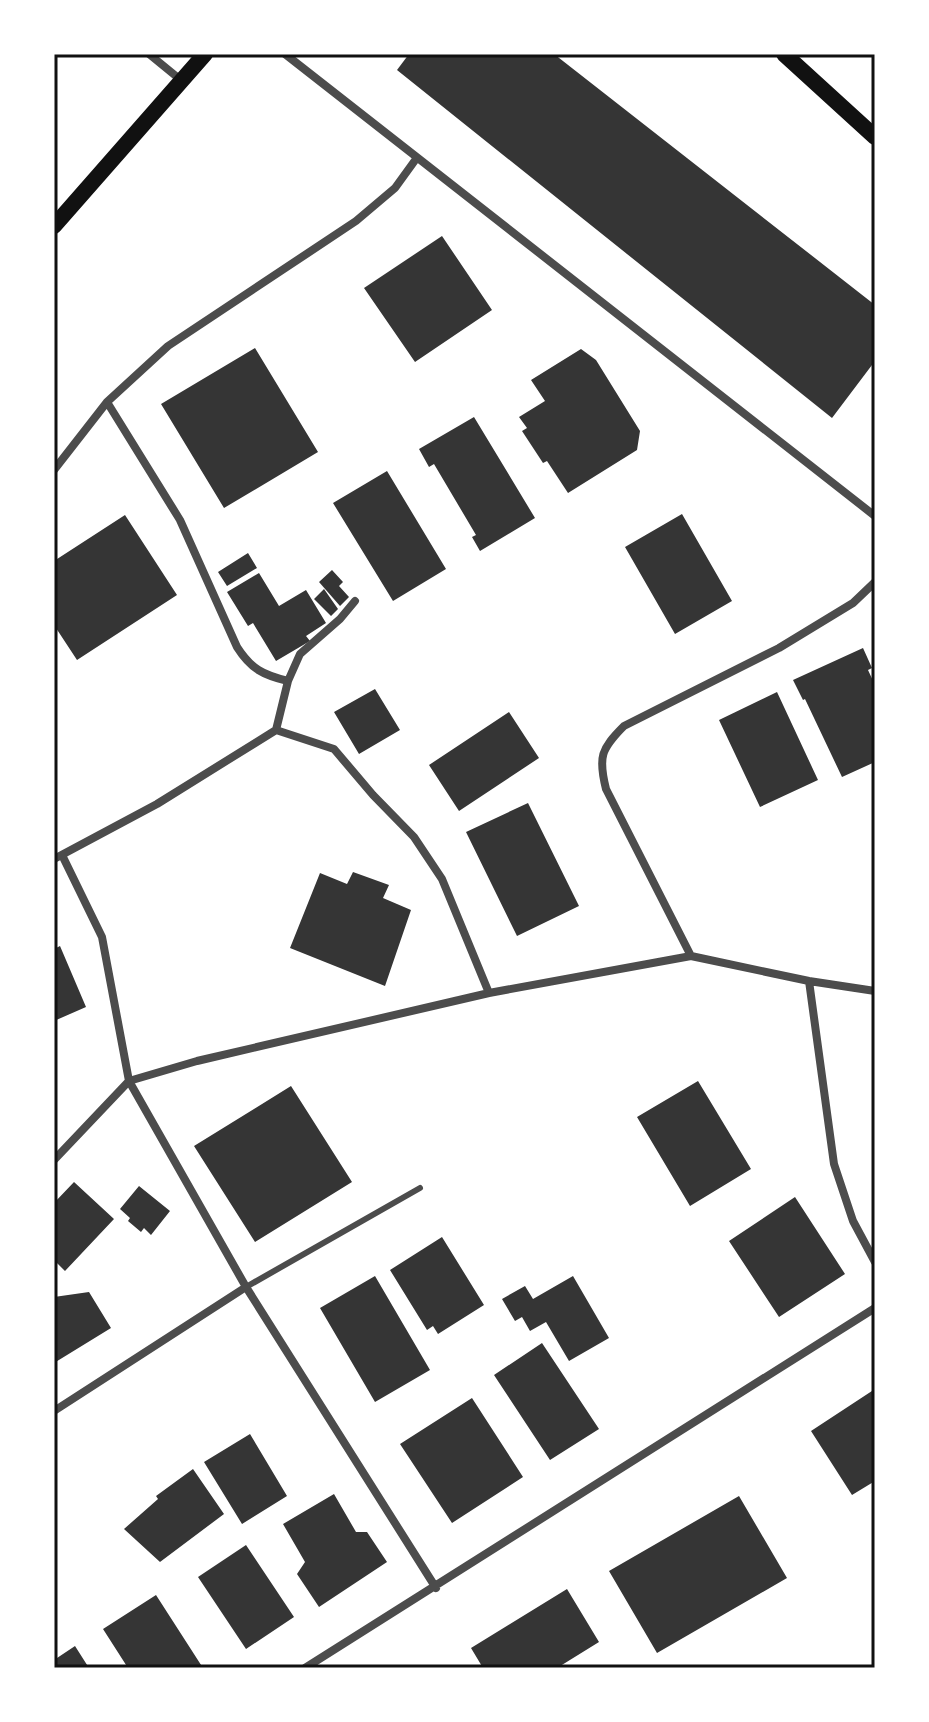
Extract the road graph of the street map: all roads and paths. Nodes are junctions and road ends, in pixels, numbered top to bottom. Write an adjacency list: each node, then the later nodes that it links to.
1 (149, 54): 5 (street)
2 (205, 54): 5 (main road)
3 (285, 54): 7 (street)
4 (784, 54): 6 (main road)
5 (182, 81): 8 (main road)
6 (875, 137)
7 (416, 159): 9 (street); 11 (street)
8 (54, 226)
9 (107, 402): 10 (street); 14 (street)
10 (54, 470)
11 (875, 516)
12 (875, 582): 17 (street)
13 (355, 601): 14 (street)
14 (288, 681): 15 (street)
15 (276, 730): 16 (street); 20 (street)
16 (58, 857): 21 (street)
17 (691, 956): 18 (street); 20 (street)
18 (809, 981): 19 (street); 24 (street)
19 (875, 991)
20 (489, 993): 21 (street)
21 (129, 1081): 22 (street); 25 (street)
22 (54, 1160)
23 (420, 1188): 25 (lane)
24 (875, 1262)
25 (246, 1287): 27 (street); 28 (street)
26 (875, 1308): 28 (street)
27 (54, 1411)
28 (436, 1588): 29 (street)
29 (305, 1668)

